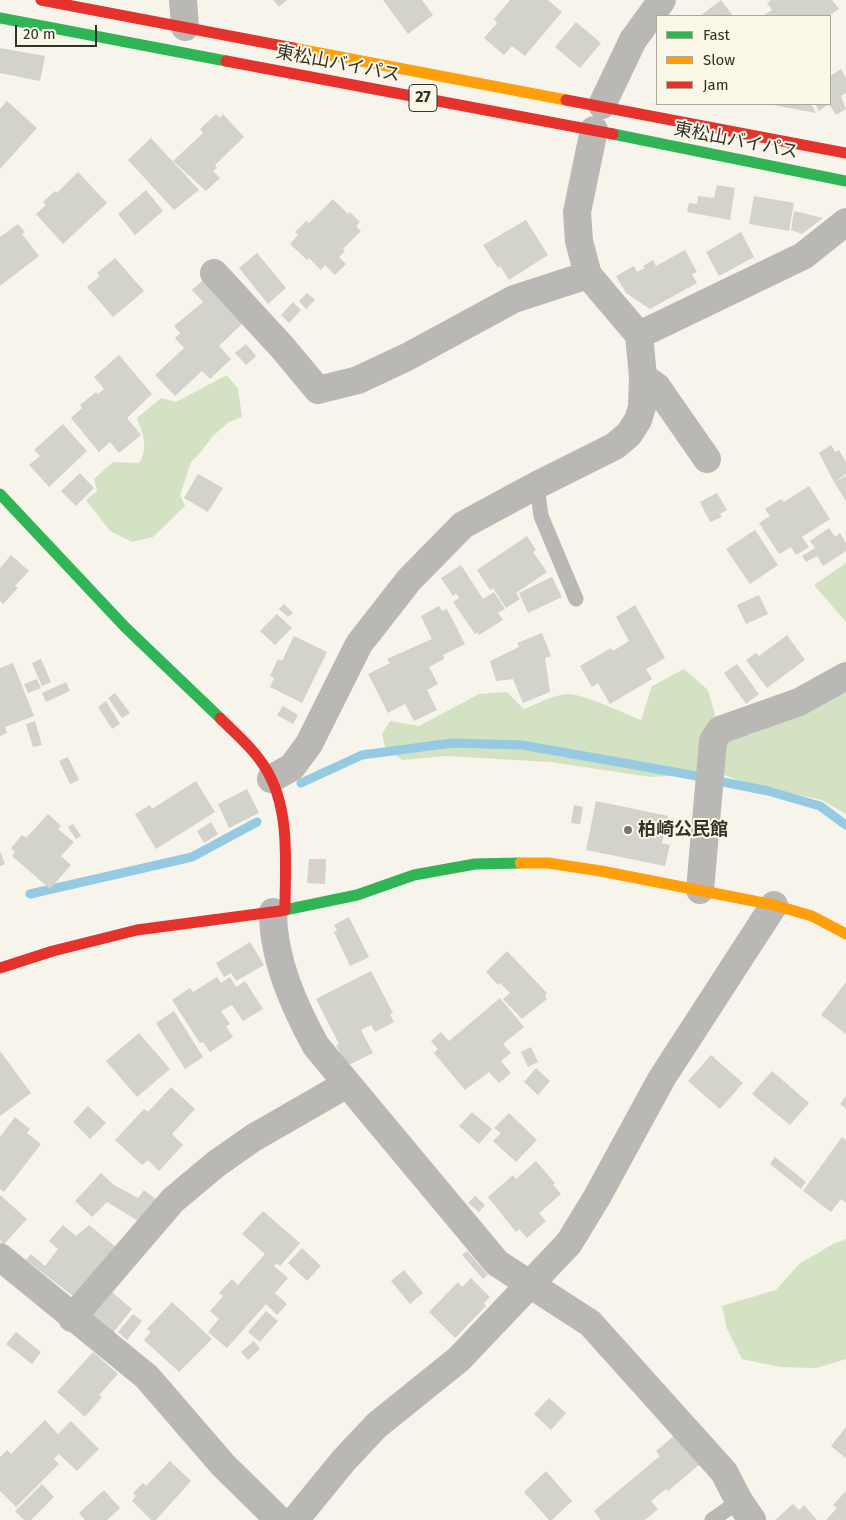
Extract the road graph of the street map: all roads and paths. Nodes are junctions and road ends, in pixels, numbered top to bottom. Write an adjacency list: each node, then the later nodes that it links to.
1 (41, 0): 5 (main road, 東松山バイパス / 27)
2 (183, 0): 5 (street)
3 (662, 0): 6 (street)
4 (0, 18): 6 (main road, 東松山バイパス / 27)
5 (185, 27): 6 (main road, 東松山バイパス / 27)
6 (598, 118): 7 (main road, 東松山バイパス / 27); 8 (main road, 東松山バイパス / 27); 11 (street)
7 (846, 153)
8 (846, 181)
9 (846, 222): 12 (street)
10 (214, 273): 11 (street)
11 (588, 275): 12 (street)
12 (638, 335): 13 (street)
13 (643, 377): 14 (street); 15 (street)
14 (706, 459)
15 (537, 485): 17 (lane); 19 (street)
16 (0, 494): 19 (main road)
17 (576, 600)
18 (846, 676): 20 (street)
19 (272, 779): 22 (main road)
20 (700, 890): 21 (main road); 22 (main road)
21 (774, 905): 23 (main road); 27 (street)
22 (279, 911): 24 (main road); 25 (street)
23 (846, 934)
24 (0, 968)
25 (347, 1084): 27 (street); 28 (street)
26 (0, 1257): 28 (street)
27 (528, 1284): 29 (street); 31 (street)
28 (72, 1318): 30 (street)
29 (746, 1511): 32 (lane)
30 (279, 1520)
31 (295, 1520)
32 (712, 1520)

